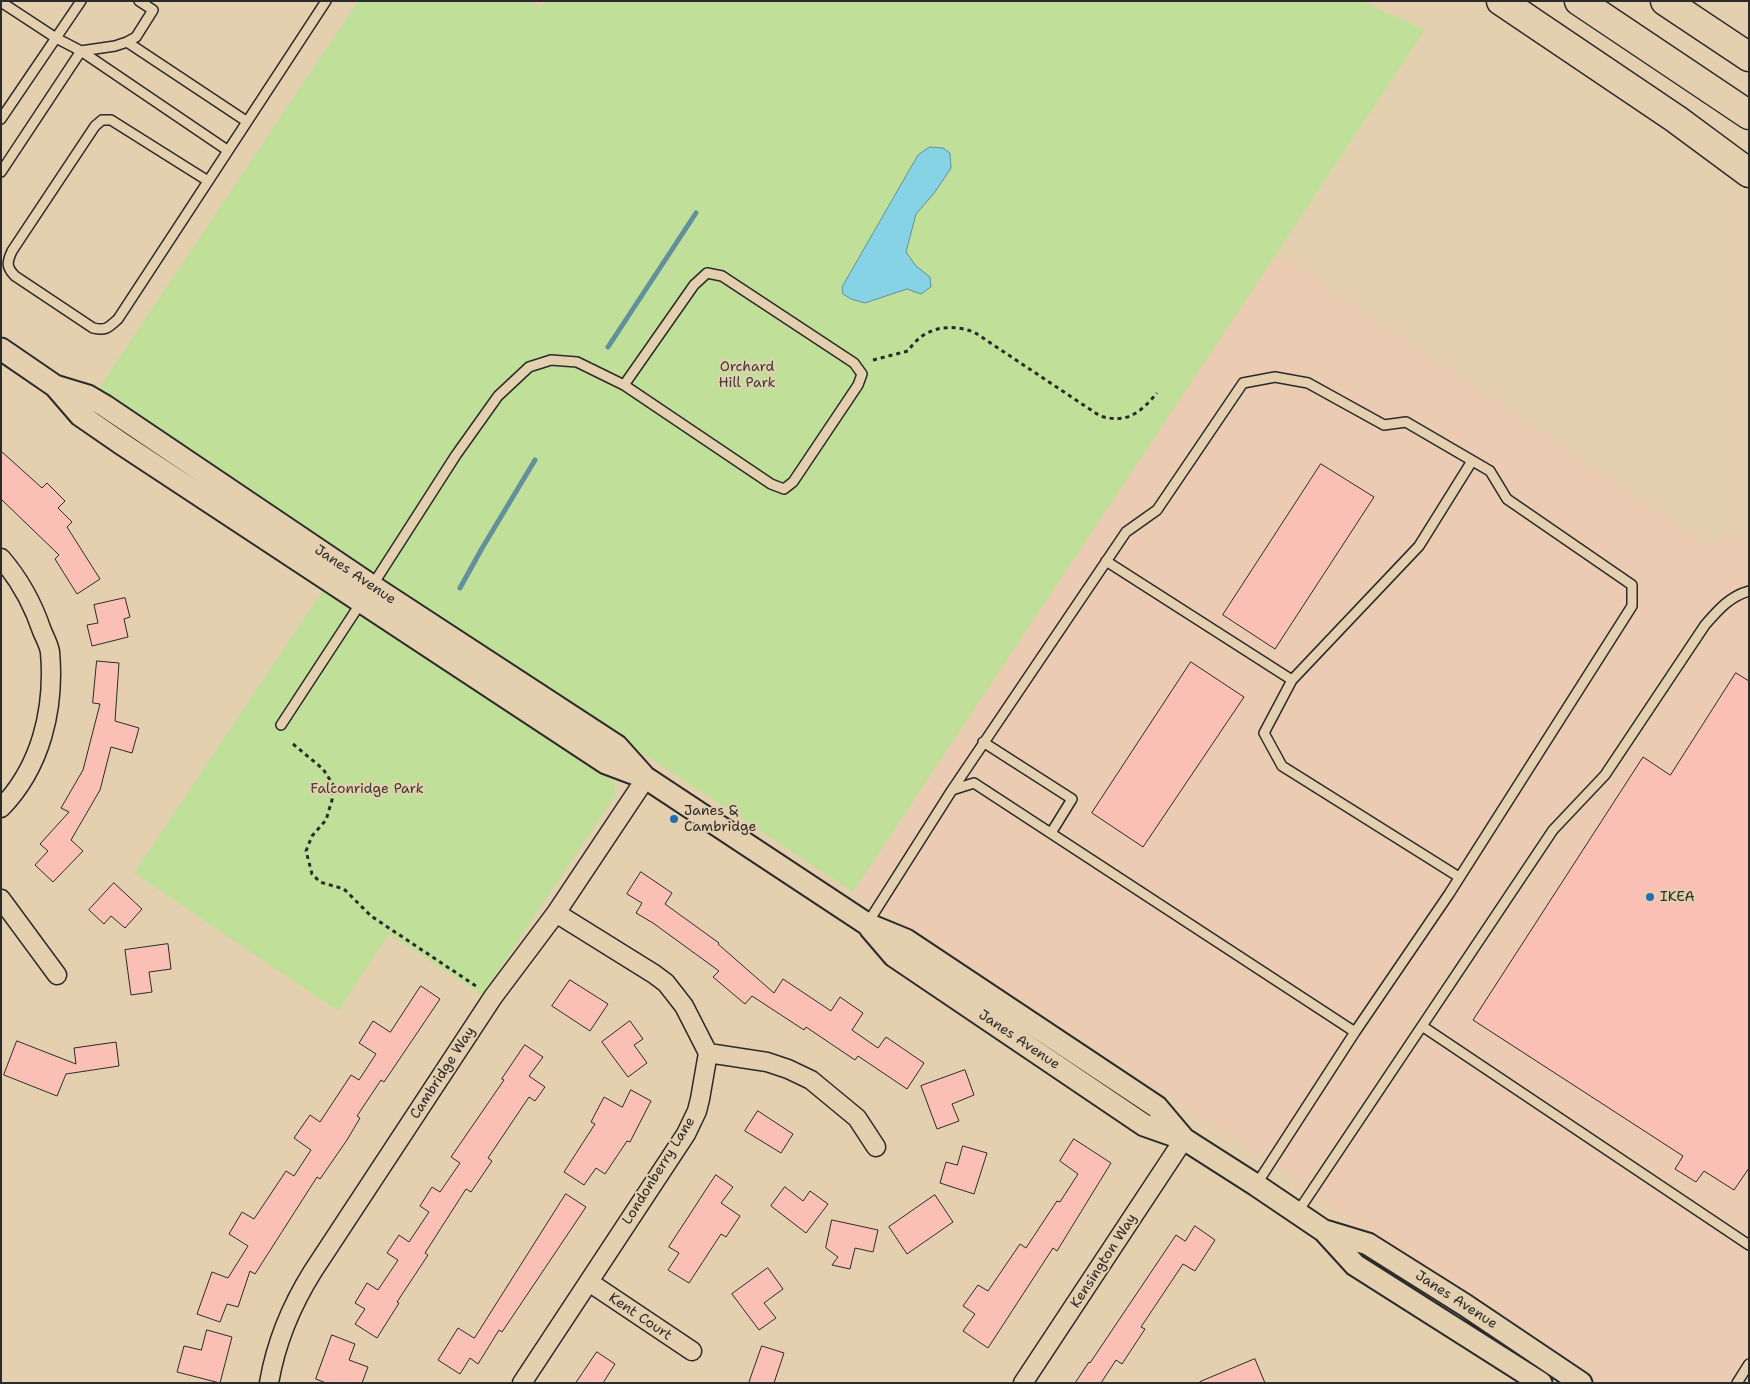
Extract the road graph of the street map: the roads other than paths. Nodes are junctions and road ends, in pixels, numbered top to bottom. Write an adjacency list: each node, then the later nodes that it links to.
1 (81, 1): 8 (lane)
2 (139, 1): 9 (lane)
3 (326, 1): 15 (lane)
4 (1500, 1): 14 (highway)
5 (1579, 1): 12 (highway)
6 (1665, 1): 11 (highway)
7 (1, 2): 8 (lane)
8 (56, 38): 10 (lane); 13 (lane)
9 (128, 42): 10 (lane); 15 (lane)
10 (81, 51): 16 (lane); 18 (lane)
11 (1749, 57)
12 (1749, 115)
13 (1, 119)
14 (1676, 119): 17 (highway); 19 (highway)
15 (246, 121): 16 (lane)
16 (227, 150): 20 (lane)
17 (1749, 160)
18 (1, 172)
19 (1749, 173)
20 (208, 180): 20 (lane)
21 (1, 350): 27 (street, Janes Avenue)
22 (624, 385): 22 (lane); 27 (lane)
23 (1472, 461): 25 (lane); 28 (lane); 35 (lane)
24 (1, 558): 33 (street)
25 (1106, 561): 28 (lane); 30 (lane)
26 (1749, 591): 40 (lane)
27 (366, 594): 29 (lane); 31 (street, Janes Avenue)
28 (1292, 680): 35 (lane)
29 (281, 724)
30 (983, 742): 32 (lane); 34 (lane)
31 (646, 778): 37 (street, Cambridge Way); 38 (street, Janes Avenue)
32 (952, 790): 34 (lane); 38 (lane)
33 (1, 808)
34 (1051, 833): 41 (lane)
35 (1459, 877): 41 (lane)
36 (1, 899): 39 (street)
37 (556, 914): 42 (street); 52 (street, Cambridge Way)
38 (866, 924): 43 (street, Janes Avenue)
39 (57, 976)
40 (1422, 1026): 46 (lane); 48 (lane)
41 (1354, 1032): 45 (lane)
42 (708, 1053): 44 (street); 49 (street, Londonberry Lane)
43 (1184, 1139): 45 (street, Janes Avenue); 54 (street, Kensington Way)
44 (876, 1147)
45 (1256, 1186): 46 (street, Janes Avenue)
46 (1297, 1213): 47 (street, Janes Avenue)
47 (1324, 1231): 55 (street, Janes Avenue); 56 (street, Janes Avenue)
48 (1749, 1245)
49 (589, 1282): 50 (street, Kent Court); 53 (street, Londonberry Lane)
50 (692, 1351)
51 (1749, 1364): 57 (lane)
52 (269, 1383)
53 (522, 1383)
54 (1023, 1383)
55 (1541, 1383)
56 (1581, 1383)
57 (1737, 1383)

